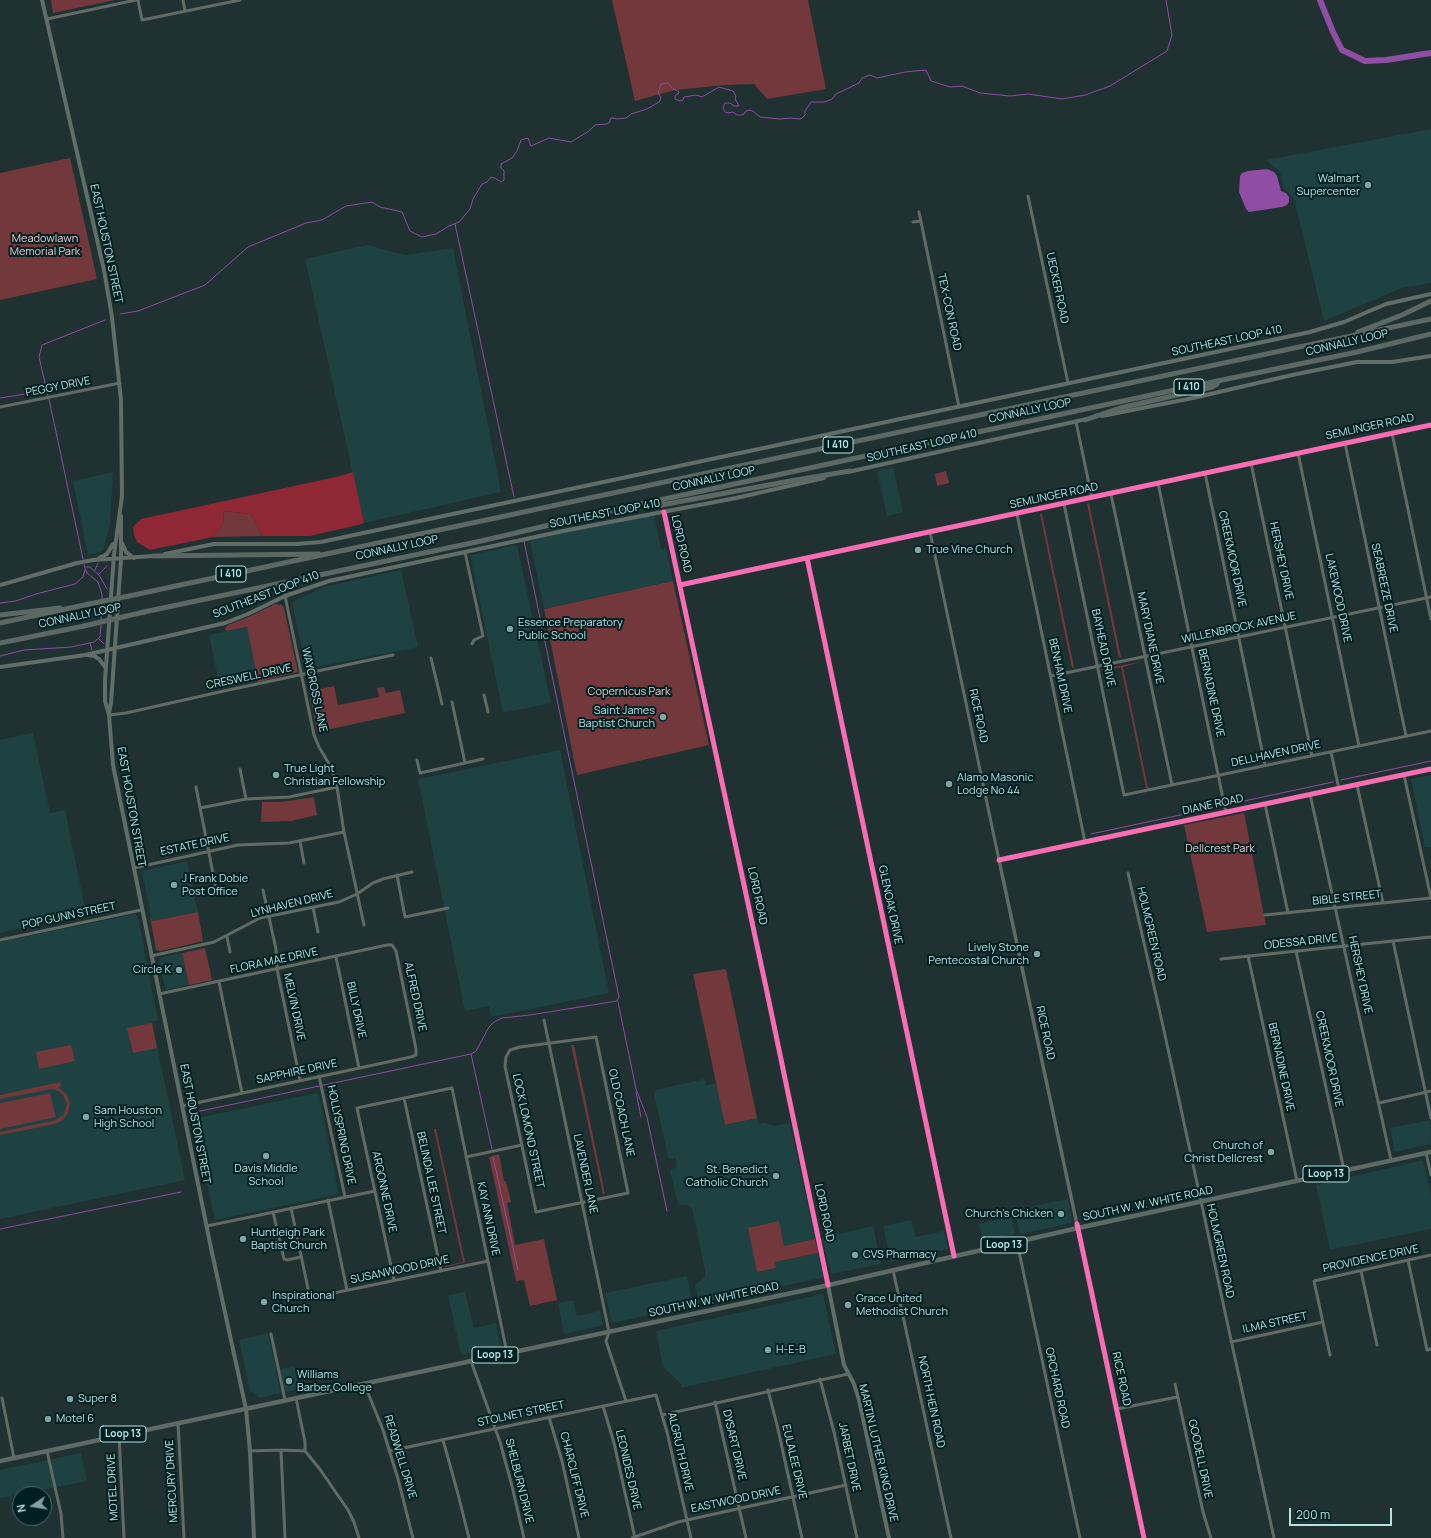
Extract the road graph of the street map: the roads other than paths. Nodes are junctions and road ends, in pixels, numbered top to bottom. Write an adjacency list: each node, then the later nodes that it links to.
1 (42, 0): 7 (main road, EAST HOUSTON STREET)
2 (137, 0): 6 (street); 7 (street)
3 (183, 0): 6 (street)
4 (240, 0): 5 (street)
5 (227, 1): 6 (street)
6 (185, 11)
7 (47, 19): 19 (main road, EAST HOUSTON STREET)
8 (1028, 196): 20 (street, UECKER ROAD)
9 (919, 212): 10 (street, TEX-CON ROAD)
10 (921, 220): 11 (street); 21 (street, TEX-CON ROAD)
11 (914, 222)
12 (1431, 294): 20 (main road, SOUTHEAST LOOP 410)
13 (1431, 301): 16 (highway)
14 (1431, 319): 16 (highway, CONNALLY LOOP / I 410)
15 (1431, 334): 18 (highway, CONNALLY LOOP / I 410)
16 (1343, 337): 44 (highway, CONNALLY LOOP / I 410)
17 (1431, 356): 23 (main road, SOUTHEAST LOOP 410)
18 (1223, 380): 23 (highway); 37 (highway, CONNALLY LOOP / I 410)
19 (120, 383): 22 (street, PEGGY DRIVE); 34 (main road, EAST HOUSTON STREET)
20 (1068, 383): 21 (main road, SOUTHEAST LOOP 410)
21 (959, 406): 45 (main road, SOUTHEAST LOOP 410)
22 (0, 407)
23 (1086, 420): 24 (main road, SOUTHEAST LOOP 410)
24 (1076, 422): 30 (main road, SOUTHEAST LOOP 410); 35 (street)
25 (1431, 425): 26 (street, SEMLINGER ROAD)
26 (1392, 433): 27 (street, SEMLINGER ROAD); 55 (street)
27 (1345, 443): 28 (street, SEMLINGER ROAD); 56 (street, SEABREEZE DRIVE)
28 (1298, 453): 29 (street, SEMLINGER ROAD); 59 (street, LAKEWOOD DRIVE)
29 (1251, 463): 31 (street, SEMLINGER ROAD); 62 (street, HERSHEY DRIVE)
30 (850, 471): 37 (highway); 38 (main road, SOUTHEAST LOOP 410)
31 (1205, 473): 32 (street, SEMLINGER ROAD); 63 (street, CREEKMOOR DRIVE)
32 (1158, 483): 33 (street, SEMLINGER ROAD); 67 (street, BERNADINE DRIVE)
33 (1111, 494): 35 (street, SEMLINGER ROAD); 71 (street, MARY DIANE DRIVE)
34 (122, 496): 41 (main road, EAST HOUSTON STREET); 42 (main road, EAST HOUSTON STREET)
35 (1092, 498): 36 (street, SEMLINGER ROAD)
36 (1064, 504): 39 (street, SEMLINGER ROAD); 74 (street, BAYHEAD DRIVE)
37 (627, 507): 64 (highway, CONNALLY LOOP / I 410, bridge)
38 (664, 512): 43 (main road, SOUTHEAST LOOP 410); 52 (street, LORD ROAD)
39 (1017, 514): 40 (street, SEMLINGER ROAD); 77 (street, BENHAM DRIVE)
40 (930, 532): 47 (street, SEMLINGER ROAD); 111 (street, RICE ROAD)
41 (116, 538): 48 (main road, EAST HOUSTON STREET); 50 (main road)
42 (121, 541): 46 (main road); 49 (main road, EAST HOUSTON STREET)
43 (465, 552): 53 (main road, SOUTHEAST LOOP 410); 65 (street)
44 (332, 553): 45 (highway); 57 (highway, CONNALLY LOOP / I 410, bridge)
45 (152, 556): 46 (main road, SOUTHEAST LOOP 410)
46 (134, 558): 49 (main road, SOUTHEAST LOOP 410)
47 (807, 558): 52 (street, SEMLINGER ROAD); 177 (street, GLENOAK DRIVE)
48 (113, 559): 49 (main road, SOUTHEAST LOOP 410); 50 (main road, SOUTHEAST LOOP 410); 68 (main road, EAST HOUSTON STREET)
49 (121, 559): 66 (main road, EAST HOUSTON STREET)
50 (94, 560): 51 (main road, SOUTHEAST LOOP 410)
51 (0, 585)
52 (680, 585): 185 (street, LORD ROAD)
53 (285, 596): 66 (main road, SOUTHEAST LOOP 410); 76 (street, WAYCROSS LANE)
54 (1431, 597): 55 (street, WILLENBROCK AVENUE)
55 (1427, 598): 56 (street, WILLENBROCK AVENUE); 60 (street)
56 (1379, 607): 59 (street, WILLENBROCK AVENUE); 84 (street, SEABREEZE DRIVE)
57 (65, 609): 58 (highway); 61 (highway, CONNALLY LOOP / I 410)
58 (0, 615)
59 (1332, 617): 62 (street, WILLENBROCK AVENUE); 85 (street, LAKEWOOD DRIVE)
60 (1431, 619)
61 (0, 623)
62 (1286, 627): 63 (street, WILLENBROCK AVENUE); 87 (street, HERSHEY DRIVE)
63 (1239, 637): 67 (street, WILLENBROCK AVENUE); 91 (street, CREEKMOOR DRIVE)
64 (0, 643)
65 (472, 644)
66 (115, 647): 68 (main road, SOUTHEAST LOOP 410); 82 (main road, EAST HOUSTON STREET)
67 (1192, 647): 71 (street, WILLENBROCK AVENUE); 95 (street, BERNADINE DRIVE)
68 (107, 649): 69 (main road, SOUTHEAST LOOP 410); 75 (main road, EAST HOUSTON STREET)
69 (85, 654): 73 (main road, SOUTHEAST LOOP 410); 75 (main road)
70 (393, 655): 76 (street, CRESWELL DRIVE)
71 (1145, 656): 74 (street, WILLENBROCK AVENUE); 96 (street, MARY DIANE DRIVE)
72 (432, 658): 80 (street)
73 (0, 667)
74 (1097, 667): 77 (street, WILLENBROCK AVENUE); 102 (street, BAYHEAD DRIVE)
75 (106, 668): 82 (main road, EAST HOUSTON STREET)
76 (302, 675): 82 (street, CRESWELL DRIVE); 99 (street, WAYCROSS LANE)
77 (1051, 676): 109 (street, BENHAM DRIVE)
78 (484, 695): 81 (street)
79 (452, 702): 90 (street)
80 (442, 704)
81 (488, 712)
82 (109, 715): 113 (main road, EAST HOUSTON STREET)
83 (1431, 731): 84 (street, DELLHAVEN DRIVE)
84 (1406, 736): 85 (street, DELLHAVEN DRIVE)
85 (1359, 746): 86 (street, DELLHAVEN DRIVE)
86 (1331, 752): 87 (street, DELLHAVEN DRIVE); 100 (street)
87 (1312, 756): 91 (street, DELLHAVEN DRIVE)
88 (483, 759): 90 (street)
89 (417, 760): 90 (street)
90 (465, 763)
91 (1265, 765): 95 (street, DELLHAVEN DRIVE)
92 (240, 769): 103 (street)
93 (1431, 769): 94 (street, DIANE ROAD)
94 (1404, 775): 97 (street, DIANE ROAD); 120 (street)
95 (1218, 776): 96 (street, DELLHAVEN DRIVE); 106 (street, BERNADINE DRIVE)
96 (1172, 785): 102 (street, DELLHAVEN DRIVE)
97 (1357, 785): 100 (street, DIANE ROAD); 121 (street)
98 (196, 787): 105 (street)
99 (338, 787): 103 (street); 107 (street, WAYCROSS LANE)
100 (1339, 789): 101 (street, DIANE ROAD)
101 (1310, 794): 104 (street, DIANE ROAD); 124 (street, HERSHEY DRIVE)
102 (1124, 795)
103 (246, 799): 105 (street)
104 (1264, 804): 106 (street, DIANE ROAD); 126 (street)
105 (200, 808): 110 (street)
106 (1226, 812): 109 (street, DIANE ROAD)
107 (344, 832): 108 (street, ESTATE DRIVE); 119 (street, WAYCROSS LANE)
108 (300, 841): 110 (street, ESTATE DRIVE); 112 (street)
109 (1085, 842): 111 (street, DIANE ROAD)
110 (208, 852): 113 (street, ESTATE DRIVE); 117 (street)
111 (1000, 860): 174 (street, RICE ROAD)
112 (304, 863)
113 (133, 868): 125 (main road, EAST HOUSTON STREET)
114 (412, 872): 116 (street, LYNHAVEN DRIVE)
115 (1128, 873): 170 (street, HOLMGREEN ROAD)
116 (397, 875): 119 (street, LYNHAVEN DRIVE); 123 (street)
117 (216, 889)
118 (263, 890): 128 (street, MELVIN DRIVE)
119 (357, 894): 122 (street, LYNHAVEN DRIVE); 129 (street, WAYCROSS LANE)
120 (1431, 898): 121 (street, BIBLE STREET)
121 (1383, 903): 124 (street, BIBLE STREET)
122 (313, 907): 128 (street, LYNHAVEN DRIVE); 130 (street)
123 (448, 908)
124 (1336, 908): 126 (street, BIBLE STREET); 136 (street, HERSHEY DRIVE)
125 (142, 910): 133 (street, POP GUNN STREET); 139 (main road, EAST HOUSTON STREET)
126 (1288, 913): 127 (street, BIBLE STREET)
127 (1265, 915)
128 (269, 916): 131 (street, LYNHAVEN DRIVE); 143 (street, MELVIN DRIVE)
129 (364, 925)
130 (318, 932)
131 (227, 937): 138 (street); 139 (street, LYNHAVEN DRIVE)
132 (1431, 937): 134 (street, ODESSA DRIVE)
133 (0, 940)
134 (1393, 941): 136 (street, ODESSA DRIVE); 153 (street)
135 (392, 945): 140 (street, FLORA MAE DRIVE); 148 (street, ALFRED DRIVE)
136 (1344, 946): 137 (street, ODESSA DRIVE); 156 (street, HERSHEY DRIVE)
137 (1296, 951): 141 (street, ODESSA DRIVE); 163 (street, CREEKMOOR DRIVE)
138 (230, 952)
139 (151, 956): 145 (main road, EAST HOUSTON STREET)
140 (336, 956): 143 (street, FLORA MAE DRIVE); 149 (street, BILLY DRIVE)
141 (1248, 956): 142 (street, ODESSA DRIVE); 165 (street, BERNADINE DRIVE)
142 (1222, 959)
143 (278, 969): 144 (street, FLORA MAE DRIVE); 151 (street, MELVIN DRIVE)
144 (219, 982): 145 (street, FLORA MAE DRIVE); 154 (street)
145 (159, 994): 157 (main road, EAST HOUSTON STREET)
146 (544, 1020): 147 (street, LAVENDER LANE)
147 (549, 1044): 159 (street, LOCK LOMOND STREET); 169 (street, LAVENDER LANE); 169 (street, OLD COACH LANE)
148 (416, 1055): 149 (street, SAPPHIRE DRIVE)
149 (359, 1068): 150 (street, SAPPHIRE DRIVE)
150 (319, 1076): 151 (street, SAPPHIRE DRIVE); 167 (street, HOLLYSPRING DRIVE)
151 (300, 1080): 154 (street, SAPPHIRE DRIVE)
152 (1431, 1091): 153 (street)
153 (1425, 1092): 156 (street); 158 (street)
154 (242, 1093): 157 (street, SAPPHIRE DRIVE)
155 (404, 1098): 161 (street, KAY ANN DRIVE); 166 (street, ARGONNE DRIVE); 181 (street, BELINDA LEE STREET)
156 (1379, 1103): 162 (street, HERSHEY DRIVE)
157 (182, 1106): 173 (main road, EAST HOUSTON STREET)
158 (1431, 1118)
159 (522, 1145): 161 (street); 169 (street, LOCK LOMOND STREET)
160 (1429, 1152): 162 (main road, SOUTH W. W. WHITE ROAD / Loop 13); 164 (street)
161 (466, 1157): 180 (street, KAY ANN DRIVE)
162 (1391, 1160): 163 (main road, SOUTH W. W. WHITE ROAD / Loop 13)
163 (1344, 1170): 165 (main road, SOUTH W. W. WHITE ROAD / Loop 13)
164 (1431, 1175)
165 (1297, 1181): 170 (main road, SOUTH W. W. WHITE ROAD / Loop 13)
166 (374, 1190): 167 (street); 184 (street, ARGONNE DRIVE)
167 (345, 1197): 168 (street)
168 (328, 1200): 171 (street); 186 (street)
169 (582, 1202): 188 (street, LAVENDER LANE)
170 (1200, 1202): 174 (main road, SOUTH W. W. WHITE ROAD / Loop 13); 190 (street, HOLMGREEN ROAD)
171 (291, 1208): 172 (street); 178 (street, SUSANWOOD DRIVE)
172 (273, 1212): 173 (street); 178 (street)
173 (207, 1226): 209 (main road, EAST HOUSTON STREET)
174 (1078, 1228): 175 (main road, SOUTH W. W. WHITE ROAD / Loop 13); 210 (street, RICE ROAD)
175 (1017, 1242): 177 (main road, SOUTH W. W. WHITE ROAD / Loop 13); 245 (street, ORCHARD ROAD)
176 (1431, 1255): 179 (street, PROVIDENCE DRIVE)
177 (954, 1256): 182 (main road, SOUTH W. W. WHITE ROAD / Loop 13)
178 (302, 1257): 186 (street, SUSANWOOD DRIVE)
179 (1408, 1260): 183 (street, PROVIDENCE DRIVE); 192 (street)
180 (488, 1261): 181 (street, SUSANWOOD DRIVE); 193 (street, KAY ANN DRIVE)
181 (441, 1270): 184 (street, SUSANWOOD DRIVE)
182 (893, 1270): 185 (main road, SOUTH W. W. WHITE ROAD / Loop 13); 244 (street, NORTH HEIN ROAD)
183 (1361, 1271): 187 (street, PROVIDENCE DRIVE); 191 (street)
184 (394, 1280): 186 (street, SUSANWOOD DRIVE)
185 (828, 1285): 188 (main road, SOUTH W. W. WHITE ROAD / Loop 13); 196 (main road, LORD ROAD)
186 (347, 1290)
187 (1323, 1322): 190 (street, ILMA STREET); 194 (street)
188 (609, 1332): 193 (main road, SOUTH W. W. WHITE ROAD / Loop 13); 206 (street)
189 (271, 1334): 205 (street)
190 (1231, 1342): 248 (street, HOLMGREEN ROAD)
191 (1377, 1345)
192 (1429, 1350)
193 (507, 1353): 195 (main road, SOUTH W. W. WHITE ROAD / Loop 13)
194 (1330, 1355)
195 (471, 1361): 198 (main road, SOUTH W. W. WHITE ROAD / Loop 13); 214 (street, SHELBURN DRIVE)
196 (848, 1374): 197 (street); 243 (main road, MARTIN LUTHER KING DRIVE)
197 (820, 1380): 200 (street); 224 (street, JARBET DRIVE)
198 (364, 1383): 204 (main road, SOUTH W. W. WHITE ROAD / Loop 13); 220 (street, READWELL DRIVE)
199 (1175, 1384): 202 (street, GOODELL DRIVE)
200 (768, 1390): 207 (street); 225 (street, EULALEE DRIVE)
201 (656, 1395): 206 (street, STOLNET STREET); 211 (street, ALGRUTH DRIVE)
202 (1177, 1397): 210 (street); 247 (street, GOODELL DRIVE)
203 (2, 1398): 222 (street)
204 (296, 1398): 205 (main road, SOUTH W. W. WHITE ROAD / Loop 13); 219 (street)
205 (285, 1400): 209 (main road, SOUTH W. W. WHITE ROAD / Loop 13)
206 (626, 1401): 208 (street, STOLNET STREET)
207 (715, 1402): 211 (street); 226 (street, DYSART DRIVE)
208 (603, 1406): 212 (street, STOLNET STREET); 238 (street, LEONIDES DRIVE)
209 (246, 1409): 213 (main road, SOUTH W. W. WHITE ROAD / Loop 13); 221 (main road, EAST HOUSTON STREET)
210 (1117, 1409): 246 (street, RICE ROAD)
211 (662, 1415): 227 (street, ALGRUTH DRIVE)
212 (549, 1417): 214 (street, STOLNET STREET); 237 (street, CHARCLIFF DRIVE)
213 (178, 1423): 215 (main road, SOUTH W. W. WHITE ROAD / Loop 13); 230 (street, MERCURY DRIVE)
214 (496, 1428): 216 (street, STOLNET STREET); 236 (street, SHELBURN DRIVE)
215 (119, 1435): 218 (main road, SOUTH W. W. WHITE ROAD / Loop 13); 229 (street, MOTEL DRIVE)
216 (443, 1440): 220 (street, STOLNET STREET); 235 (street)
217 (281, 1450): 219 (street); 221 (street); 232 (street)
218 (47, 1451): 222 (main road, SOUTH W. W. WHITE ROAD / Loop 13); 228 (street)
219 (305, 1451): 233 (street)
220 (389, 1451): 234 (street, READWELL DRIVE)
221 (250, 1452): 231 (main road, EAST HOUSTON STREET)
222 (14, 1458): 223 (main road, SOUTH W. W. WHITE ROAD / Loop 13)
223 (0, 1461)
224 (846, 1485): 225 (street, EASTWOOD DRIVE); 242 (street, JARBET DRIVE)
225 (793, 1497): 226 (street, EASTWOOD DRIVE); 241 (street, EULALEE DRIVE)
226 (740, 1508): 227 (street, EASTWOOD DRIVE); 240 (street, DYSART DRIVE)
227 (687, 1520): 238 (street, EASTWOOD DRIVE); 239 (street, ALGRUTH DRIVE)
228 (63, 1538)
229 (124, 1538)
230 (184, 1538)
231 (254, 1538)
232 (286, 1538)
233 (359, 1538)
234 (413, 1538)
235 (469, 1538)
236 (524, 1538)
237 (579, 1538)
238 (634, 1538)
239 (691, 1538)
240 (746, 1538)
241 (802, 1538)
242 (857, 1538)
243 (889, 1538)
244 (951, 1538)
245 (1080, 1538)
246 (1144, 1538)
247 (1211, 1538)
248 (1274, 1538)

